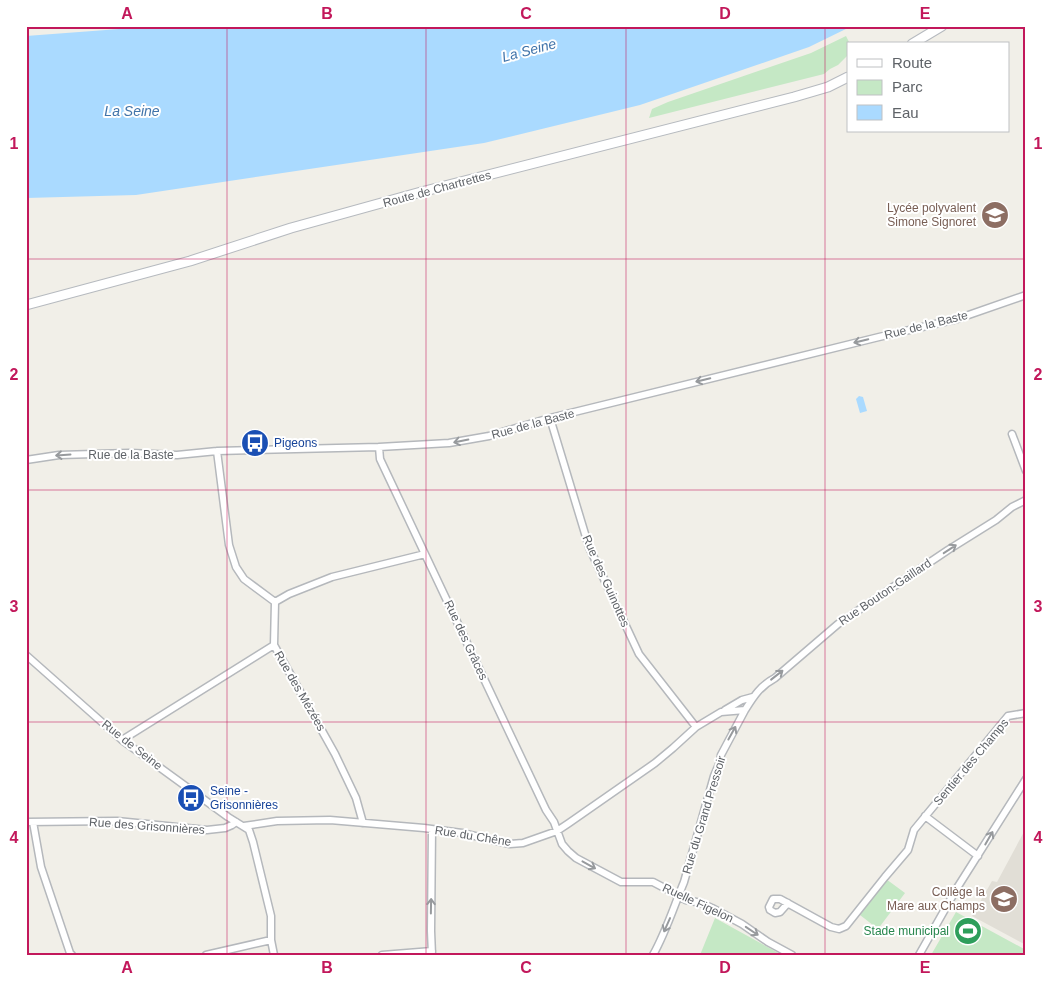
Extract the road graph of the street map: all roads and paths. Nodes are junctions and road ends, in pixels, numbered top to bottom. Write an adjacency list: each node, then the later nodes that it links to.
1 (942, 26): 2 (main road)
2 (915, 42)
3 (847, 78): 5 (main road, Route de Chartrettes)
4 (1026, 295): 6 (street, Rue de la Baste, one-way to 6)
5 (26, 305)
6 (550, 418): 8 (street, Rue de la Baste, one-way to 8); 21 (street, Rue des Guinottes)
7 (1012, 434): 11 (street)
8 (379, 448): 9 (street, Rue de la Baste); 13 (street, Rue des Grâces)
9 (217, 452): 10 (street, Rue de la Baste, one-way to 10); 14 (street)
10 (26, 460)
11 (1026, 471)
12 (1026, 500): 17 (street, Rue Bouton-Gaillard, one-way to 12)
13 (425, 554): 14 (street); 30 (street, Rue des Grâces)
14 (275, 602): 15 (street, Rue des Mézées)
15 (274, 645): 22 (street); 27 (street, Rue des Mézées)
16 (26, 655): 22 (street, Rue de Seine)
17 (753, 697): 18 (street, Rue Bouton-Gaillard); 19 (street, Rue Bouton-Gaillard)
18 (745, 710): 19 (street, Rue Bouton-Gaillard); 32 (street, Rue du Grand Pressoir, one-way to 18)
19 (721, 712): 21 (street, Rue Bouton-Gaillard)
20 (1026, 713): 24 (street, Sentier des Champs)
21 (696, 728): 30 (street, Rue du Chêne)
22 (122, 740): 26 (street, Rue de Seine)
23 (1026, 779): 31 (street, one-way to 23)
24 (925, 816): 31 (street, Sentier des Champs); 33 (street)
25 (30, 822): 26 (street, Rue des Grisonnières); 37 (street)
26 (236, 822): 28 (street, Rue de Seine)
27 (363, 823): 28 (street, Rue du Chêne); 29 (street, Rue du Chêne)
28 (244, 826): 34 (street)
29 (432, 829): 30 (street, Rue du Chêne); 36 (street, one-way to 29)
30 (557, 831): 32 (street, Ruelle Figelon, one-way to 32)
31 (978, 856): 44 (street)
32 (678, 895): 42 (street, Rue du Grand Pressoir, one-way to 42); 43 (street, Ruelle Figelon, one-way to 43)
33 (788, 903)
34 (271, 940): 35 (street); 39 (street)
35 (225, 953): 38 (street)
36 (432, 953): 41 (street)
37 (72, 955)
38 (206, 955)
39 (274, 955)
40 (382, 955): 41 (street)
41 (386, 955)
42 (653, 955)
43 (792, 955)
44 (919, 955)

